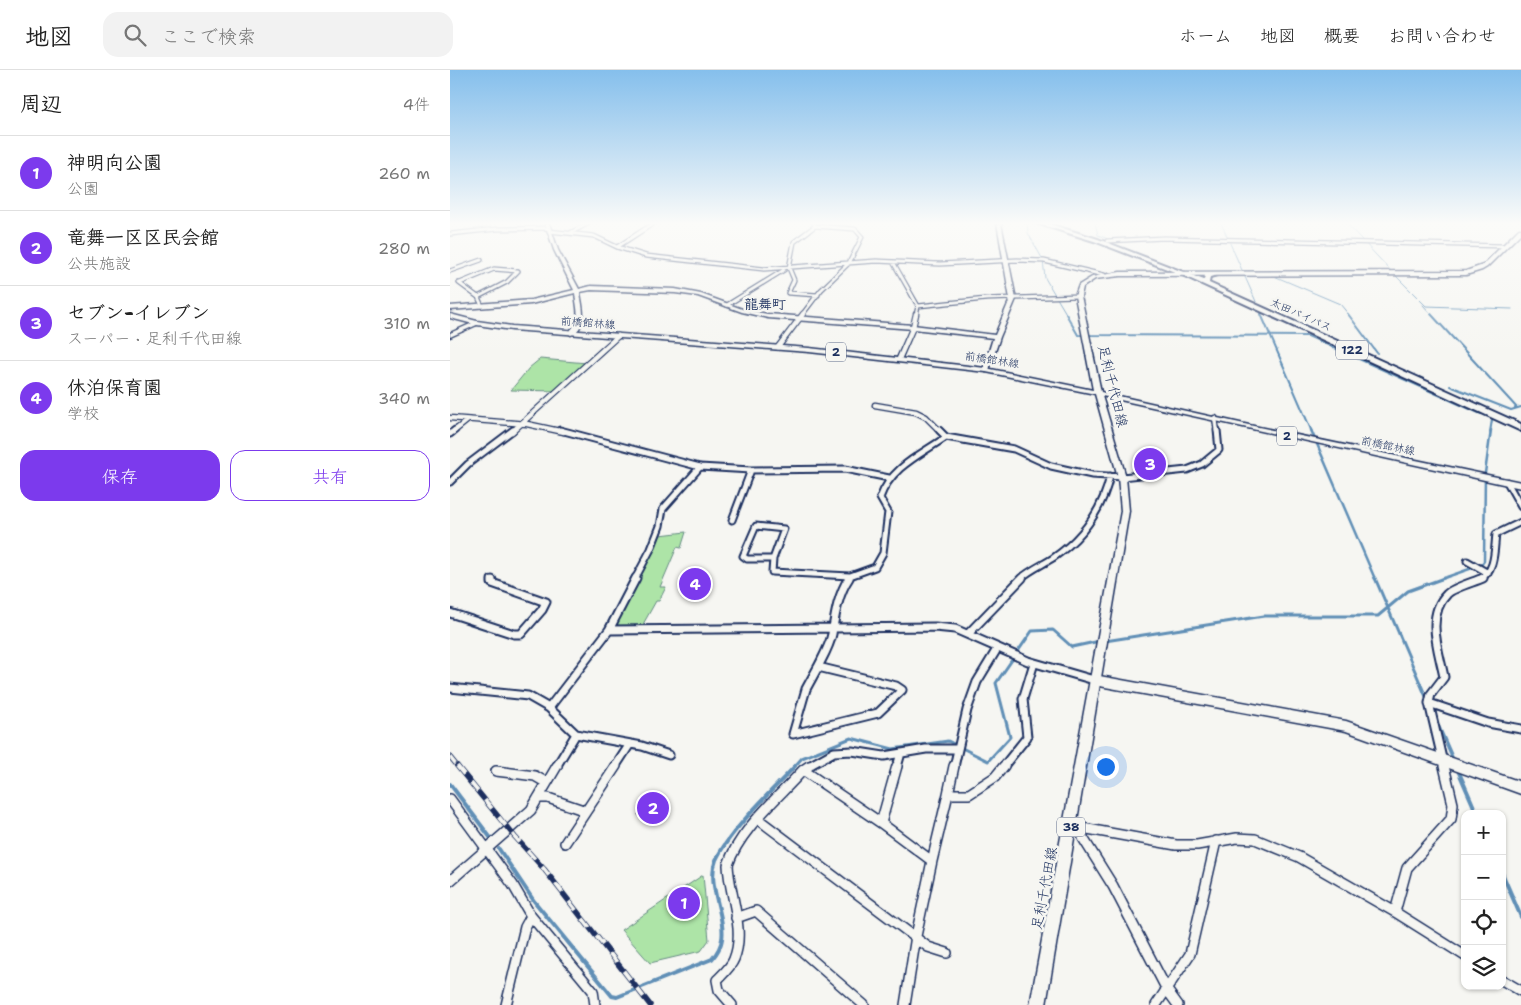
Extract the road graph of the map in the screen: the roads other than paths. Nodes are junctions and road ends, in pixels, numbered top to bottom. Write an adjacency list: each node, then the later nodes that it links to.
1 (1163, 266): 15 (highway)
2 (462, 267): 14 (street)
3 (565, 267): 20 (street)
4 (743, 267): 13 (street)
5 (806, 267): 13 (street)
6 (846, 267): 21 (street)
7 (896, 267): 27 (street)
8 (1008, 267): 24 (main road)
9 (1071, 267): 18 (street)
10 (1165, 267): 16 (highway, 太田バイパス / 122)
11 (1170, 267): 16 (highway, 太田バイパス / 122)
12 (1483, 267): 17 (main road)
13 (789, 268): 21 (street); 25 (street)
14 (450, 271)
15 (1156, 273): 16 (main road); 18 (main road)
16 (1186, 273): 17 (main road); 19 (highway, 太田バイパス / 122); 47 (highway, 太田バイパス / 122)
17 (1215, 274): 19 (highway)
18 (1104, 276): 22 (main road)
19 (1207, 281): 45 (highway, 太田バイパス / 122)
20 (577, 290): 25 (main road); 26 (main road); 33 (street)
21 (818, 295): 30 (street)
22 (1078, 296): 24 (street); 40 (main road, 足利千代田線 / 38)
23 (478, 297): 23 (street); 26 (street)
24 (1013, 299): 27 (street); 36 (main road)
25 (727, 305): 30 (main road)
26 (482, 306): 28 (main road)
27 (918, 306): 32 (street)
28 (450, 308)
29 (450, 316): 31 (main road, 前橋館林線 / 2)
30 (800, 318): 32 (main road); 37 (street)
31 (477, 322): 33 (main road, 前橋館林線 / 2); 34 (main road)
32 (913, 327): 36 (main road); 38 (street)
33 (571, 333): 35 (main road, 前橋館林線 / 2)
34 (450, 335)
35 (618, 336): 37 (main road, 前橋館林線 / 2); 46 (street)
36 (997, 337): 39 (main road)
37 (778, 347): 38 (main road, 前橋館林線 / 2)
38 (899, 359): 39 (main road, 前橋館林線 / 2)
39 (986, 370): 40 (main road, 前橋館林線 / 2)
40 (1097, 392): 43 (main road, 前橋館林線 / 2); 53 (main road, 足利千代田線 / 38)
41 (875, 405): 49 (street)
42 (450, 418): 44 (street)
43 (1215, 418): 53 (street); 56 (main road, 前橋館林線 / 2)
44 (468, 420): 46 (street); 48 (street)
45 (1521, 423)
46 (522, 424): 50 (street); 55 (street)
47 (1521, 428)
48 (450, 434)
49 (946, 437): 52 (street); 54 (street)
50 (700, 467): 51 (street); 68 (street)
51 (751, 470): 54 (street); 59 (street)
52 (1110, 476): 53 (street); 69 (street)
53 (1122, 477): 73 (main road, 足利千代田線 / 38)
54 (889, 478): 64 (street)
55 (450, 482)
56 (1507, 482): 57 (main road, 前橋館林線 / 2); 58 (street)
57 (1521, 485)
58 (1521, 507)
59 (732, 520)
60 (1521, 522): 63 (street)
61 (774, 559): 61 (street); 64 (street)
62 (1469, 562): 63 (street)
63 (1488, 574): 75 (street)
64 (850, 576): 67 (street)
65 (492, 580): 66 (street)
66 (450, 612)
67 (834, 628): 68 (street); 69 (street); 72 (street)
68 (609, 630): 76 (street)
69 (968, 634): 70 (street)
70 (997, 649): 71 (street); 80 (street)
71 (1034, 663): 73 (street); 88 (street)
72 (818, 666): 72 (street)
73 (1094, 680): 83 (main road); 94 (main road, 足利千代田線 / 38)
74 (450, 688): 76 (street)
75 (1429, 703): 77 (street); 83 (street)
76 (548, 708): 78 (street)
77 (1521, 730)
78 (576, 734): 79 (street); 86 (street)
79 (630, 744): 82 (street); 91 (street)
80 (957, 749): 81 (street); 88 (street)
81 (901, 753): 84 (street); 93 (street)
82 (669, 756)
83 (1443, 760): 87 (main road); 100 (street)
84 (803, 770): 92 (street); 93 (street)
85 (496, 771): 86 (street)
86 (546, 783): 89 (street)
87 (1521, 788)
88 (948, 794): 98 (street)
89 (538, 798): 91 (street); 97 (street)
90 (450, 799): 97 (street)
91 (586, 811): 96 (street)
92 (758, 819): 102 (street); 103 (street)
93 (881, 823): 98 (street)
94 (1077, 828): 95 (street); 107 (street); 114 (main road, 足利千代田線 / 38)
95 (1216, 841): 100 (street); 107 (street)
96 (565, 843)
97 (486, 850): 99 (street); 101 (street)
98 (932, 861): 103 (street)
99 (450, 881)
100 (1395, 912): 105 (street)
101 (531, 916): 109 (street); 110 (street)
102 (736, 918): 111 (street); 112 (street)
103 (916, 936): 104 (street); 113 (street)
104 (947, 953)
105 (1461, 953)
106 (1506, 982): 108 (street)
107 (1167, 990): 115 (street); 116 (street)
108 (1521, 991)
109 (506, 1005)
110 (595, 1005)
111 (732, 1005)
112 (864, 1005)
113 (905, 1005)
114 (1038, 1005)
115 (1156, 1005)
116 (1178, 1005)

